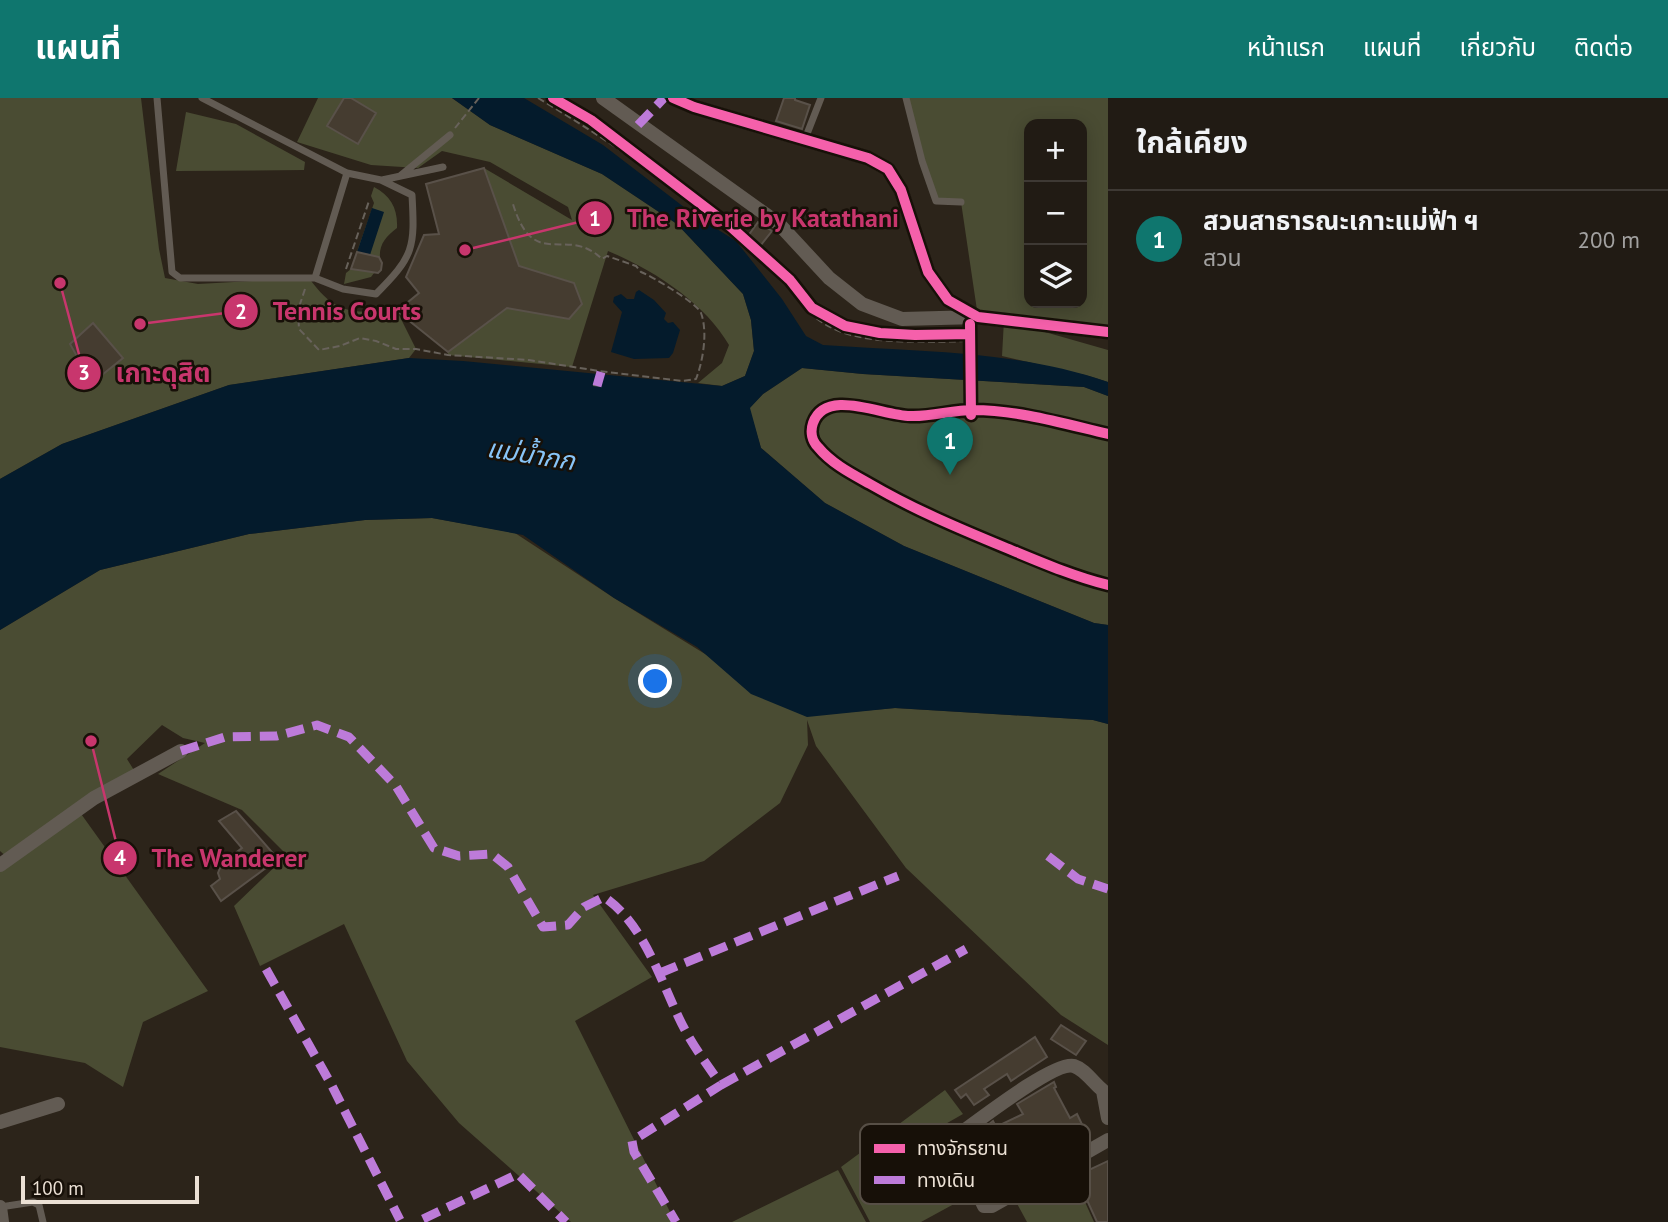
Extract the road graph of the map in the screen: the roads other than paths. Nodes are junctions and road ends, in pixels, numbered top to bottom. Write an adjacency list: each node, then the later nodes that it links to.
1 (156, 98): 14 (lane)
2 (202, 98): 10 (lane)
3 (603, 98): 15 (street)
4 (673, 98): 8 (street)
5 (821, 98): 8 (lane)
6 (906, 98): 13 (lane)
7 (450, 135): 11 (lane)
8 (805, 139): 15 (street)
9 (443, 167): 11 (lane)
10 (347, 173): 12 (lane); 14 (lane)
11 (400, 176): 12 (lane)
12 (381, 180): 14 (lane)
13 (961, 202)
14 (312, 278)
15 (974, 318): 16 (street)
16 (1108, 332)
17 (181, 751): 18 (street)
18 (0, 865)
19 (1106, 1092): 21 (street); 23 (street)
20 (58, 1104): 22 (street)
21 (1108, 1118)
22 (0, 1122)
23 (974, 1124)
24 (1108, 1140): 25 (street)
25 (1090, 1150)
26 (0, 1208): 27 (street); 28 (lane)
27 (2, 1222)
28 (43, 1222)

